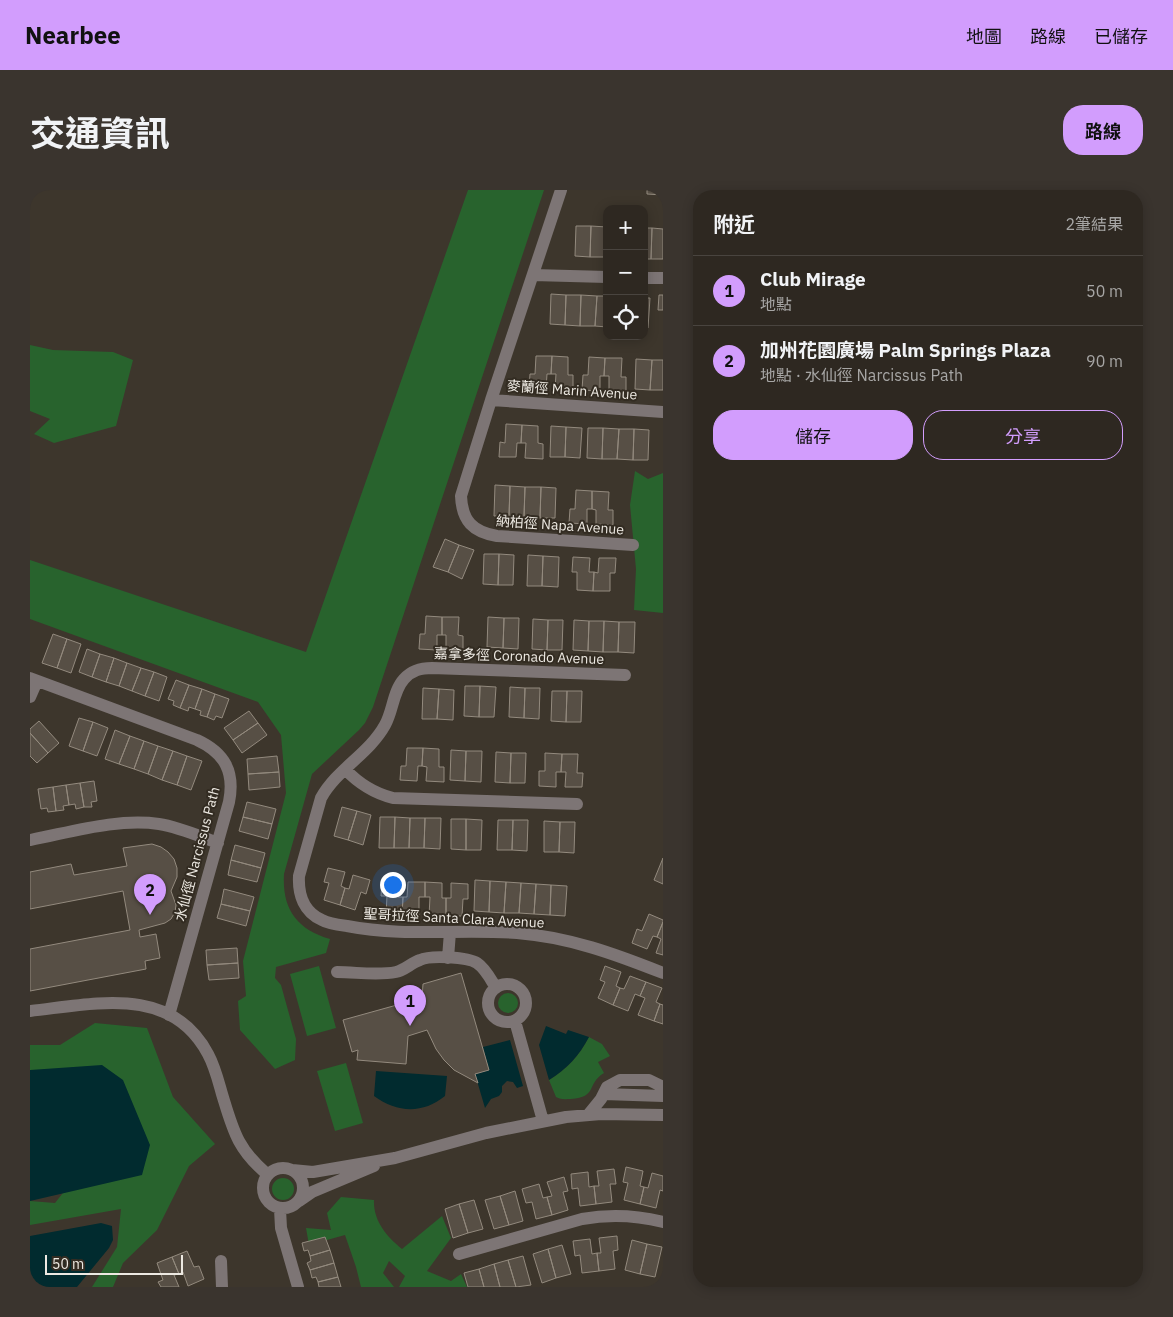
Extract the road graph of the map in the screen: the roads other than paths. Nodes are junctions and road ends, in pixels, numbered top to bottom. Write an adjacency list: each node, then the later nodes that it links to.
1 (561, 190): 2 (street, 麥蘭徑 Marin Avenue)
2 (533, 275): 3 (street); 6 (street, 麥蘭徑 Marin Avenue)
3 (603, 277)
4 (648, 278): 5 (street)
5 (663, 278)
6 (491, 400): 7 (street, 麥蘭徑 Marin Avenue); 8 (street, 納柏徑 Napa Avenue)
7 (663, 412)
8 (633, 544)
9 (625, 675): 12 (street, 嘉拿多徑 Coronado Avenue)
10 (34, 680): 11 (street); 15 (street, 水仙徑 Narcissus Path)
11 (30, 697)
12 (345, 769): 13 (street); 16 (street, 聖哥拉徑 Santa Clara Avenue)
13 (577, 804)
14 (30, 840): 15 (street)
15 (218, 843): 22 (street, 水仙徑 Narcissus Path)
16 (450, 932): 17 (street); 19 (street, 聖哥拉徑 Santa Clara Avenue)
17 (448, 958): 18 (street); 20 (street)
18 (337, 972)
19 (663, 973)
20 (496, 988): 23 (street); 23 (street)
21 (30, 1011): 22 (street)
22 (169, 1015): 32 (street)
23 (515, 1021): 29 (street)
24 (663, 1087): 25 (street)
25 (604, 1094): 26 (street); 27 (street)
26 (663, 1096)
27 (588, 1115): 28 (street); 29 (street)
28 (663, 1116)
29 (543, 1121): 30 (street)
30 (394, 1158): 31 (street); 33 (street)
31 (292, 1170): 32 (street); 33 (street)
32 (268, 1175): 34 (street)
33 (298, 1202): 34 (street)
34 (280, 1209): 39 (street)
35 (663, 1222): 36 (street)
36 (459, 1254)
37 (221, 1261): 38 (street)
38 (222, 1287)
39 (298, 1287)

